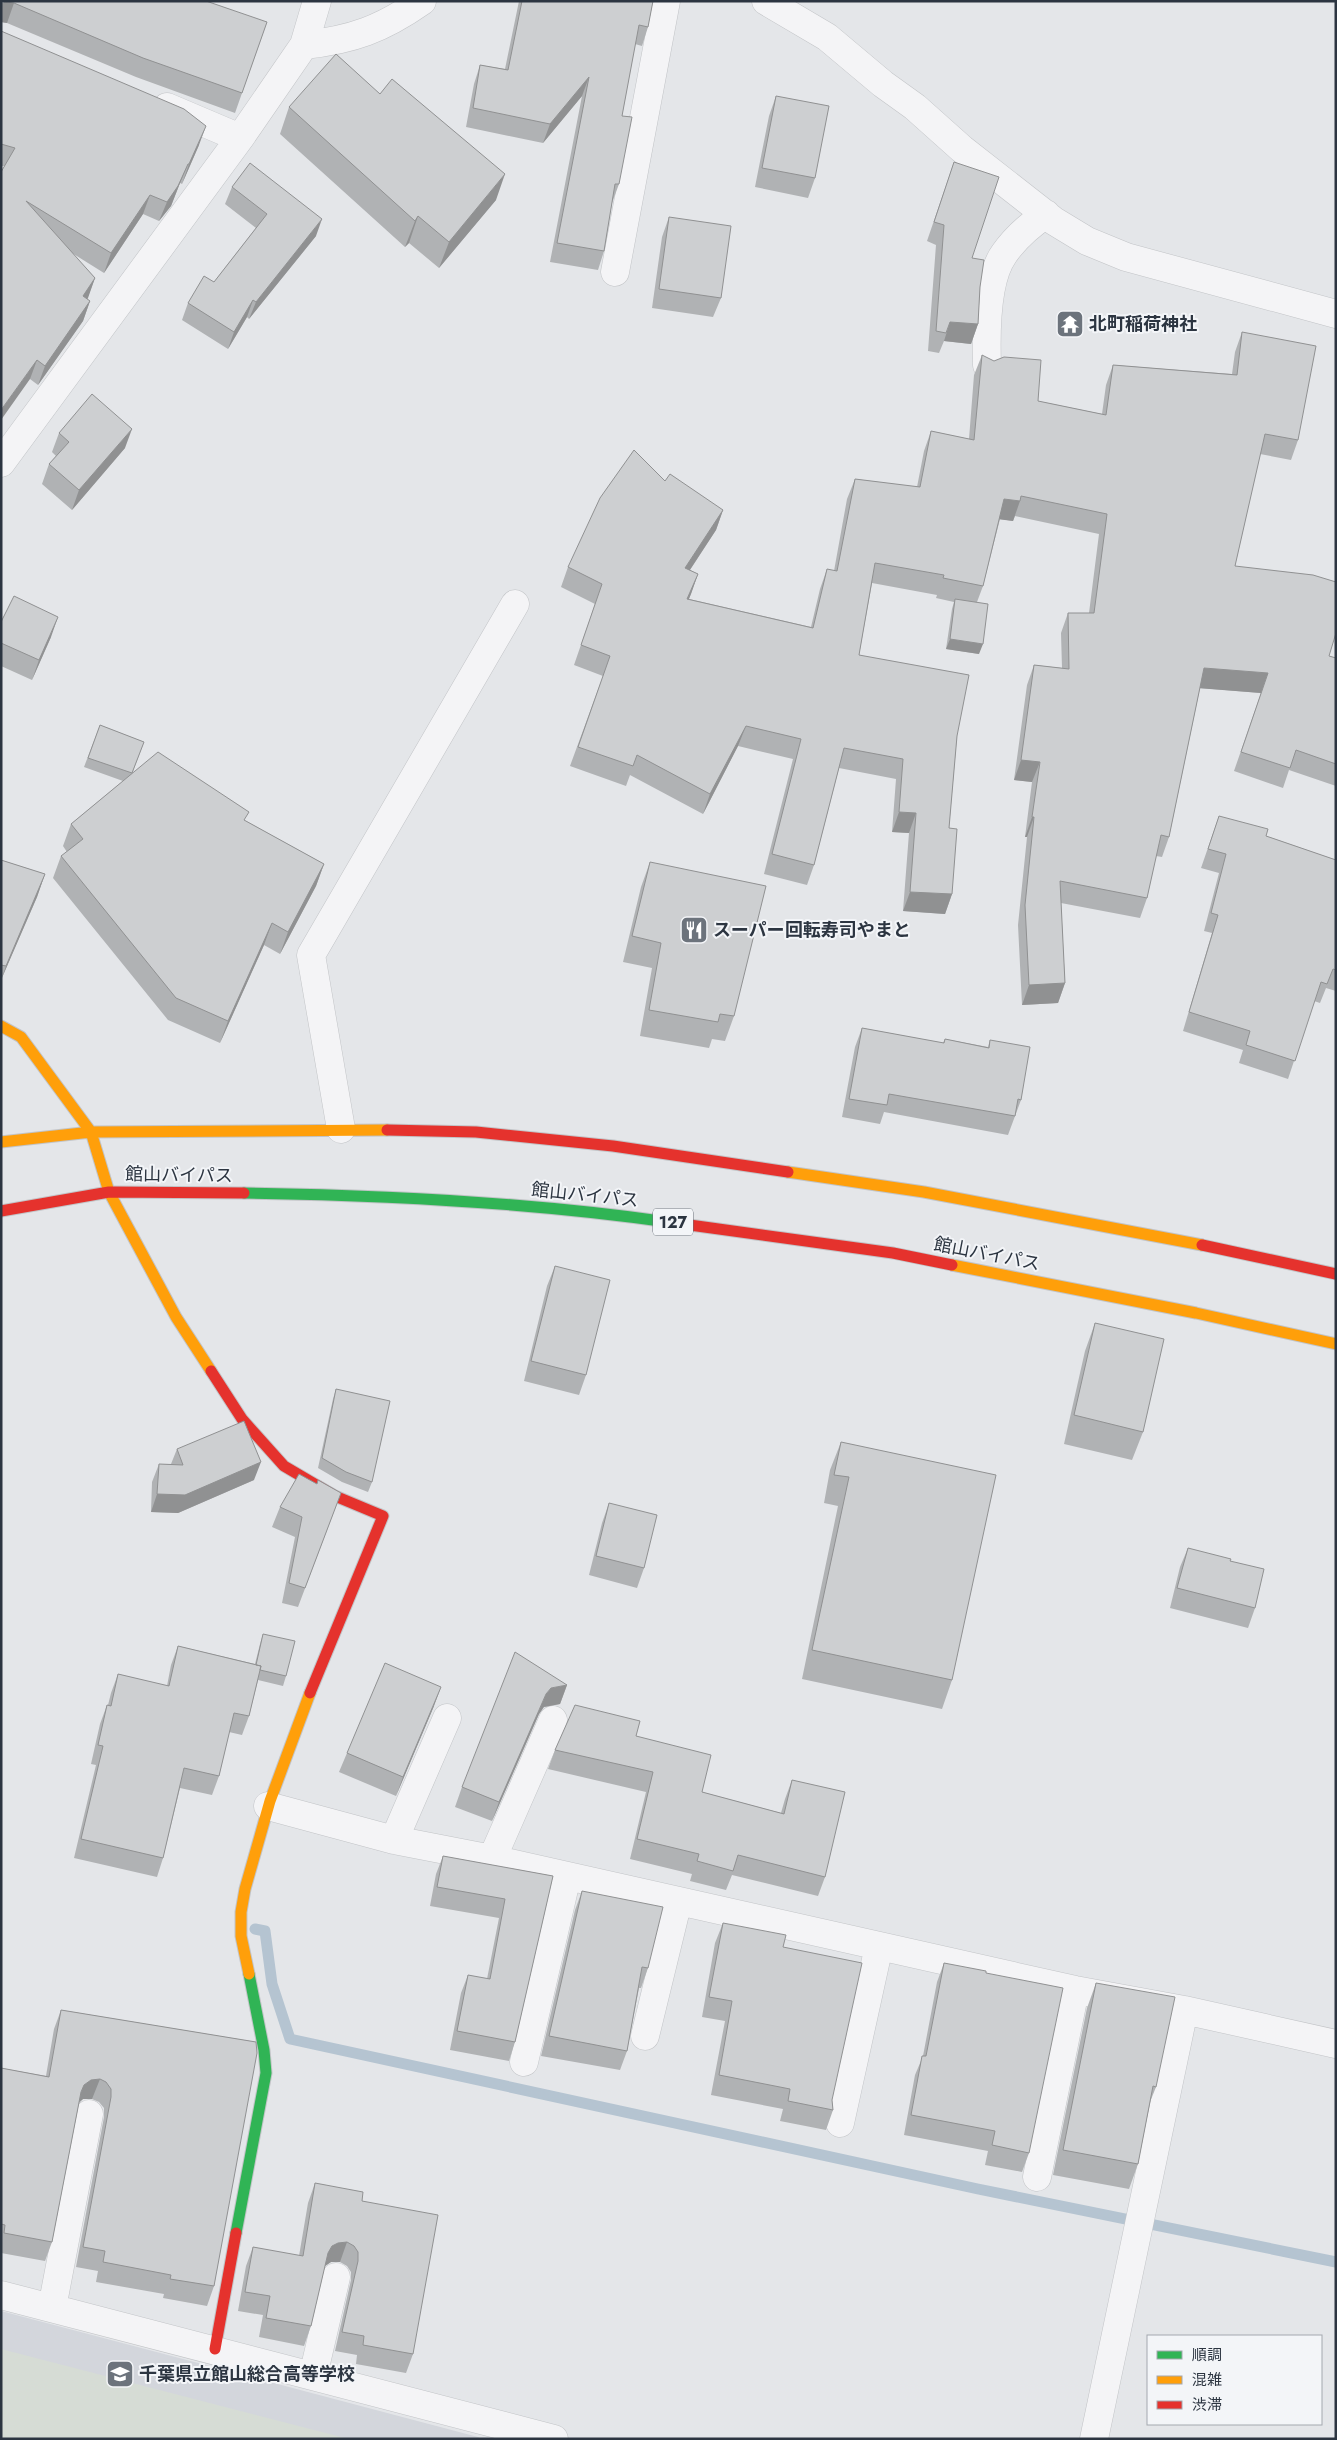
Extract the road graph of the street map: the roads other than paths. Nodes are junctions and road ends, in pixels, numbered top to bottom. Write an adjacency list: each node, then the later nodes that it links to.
1 (317, 1): 5 (street)
2 (422, 1): 5 (street)
3 (666, 1): 9 (street)
4 (766, 1): 8 (street)
5 (304, 45): 7 (street)
6 (148, 99): 7 (street)
7 (240, 138): 12 (street)
8 (1046, 214): 10 (street); 11 (street)
9 (615, 272)
10 (1336, 314)
11 (987, 365)
12 (1, 463)
13 (515, 604): 15 (street)
14 (1, 1026): 16 (main road)
15 (341, 1129): 16 (main road); 20 (main road)
16 (92, 1132): 17 (main road); 18 (main road)
17 (1, 1142)
18 (109, 1192): 19 (main road, 館山バイパス / 127); 21 (main road, 館山バイパス / 127); 24 (main road)
19 (1, 1211)
20 (1336, 1274)
21 (1336, 1344)
22 (447, 1718): 25 (street)
23 (553, 1720): 26 (street)
24 (268, 1806): 25 (street); 41 (main road)
25 (394, 1840): 26 (street)
26 (492, 1859): 27 (street)
27 (566, 1876): 28 (street); 34 (street)
28 (678, 1901): 29 (street); 32 (street)
29 (879, 1946): 30 (street); 36 (street)
30 (1075, 1990): 31 (street); 37 (street)
31 (1184, 2010): 33 (street); 44 (street)
32 (646, 2036)
33 (1336, 2044)
34 (524, 2062)
35 (89, 2114): 40 (street)
36 (840, 2123)
37 (1037, 2177)
38 (336, 2277): 42 (street)
39 (1, 2294): 40 (street)
40 (52, 2308): 41 (street)
41 (215, 2349): 42 (street)
42 (313, 2376): 43 (street)
43 (554, 2439)
44 (1094, 2439)

